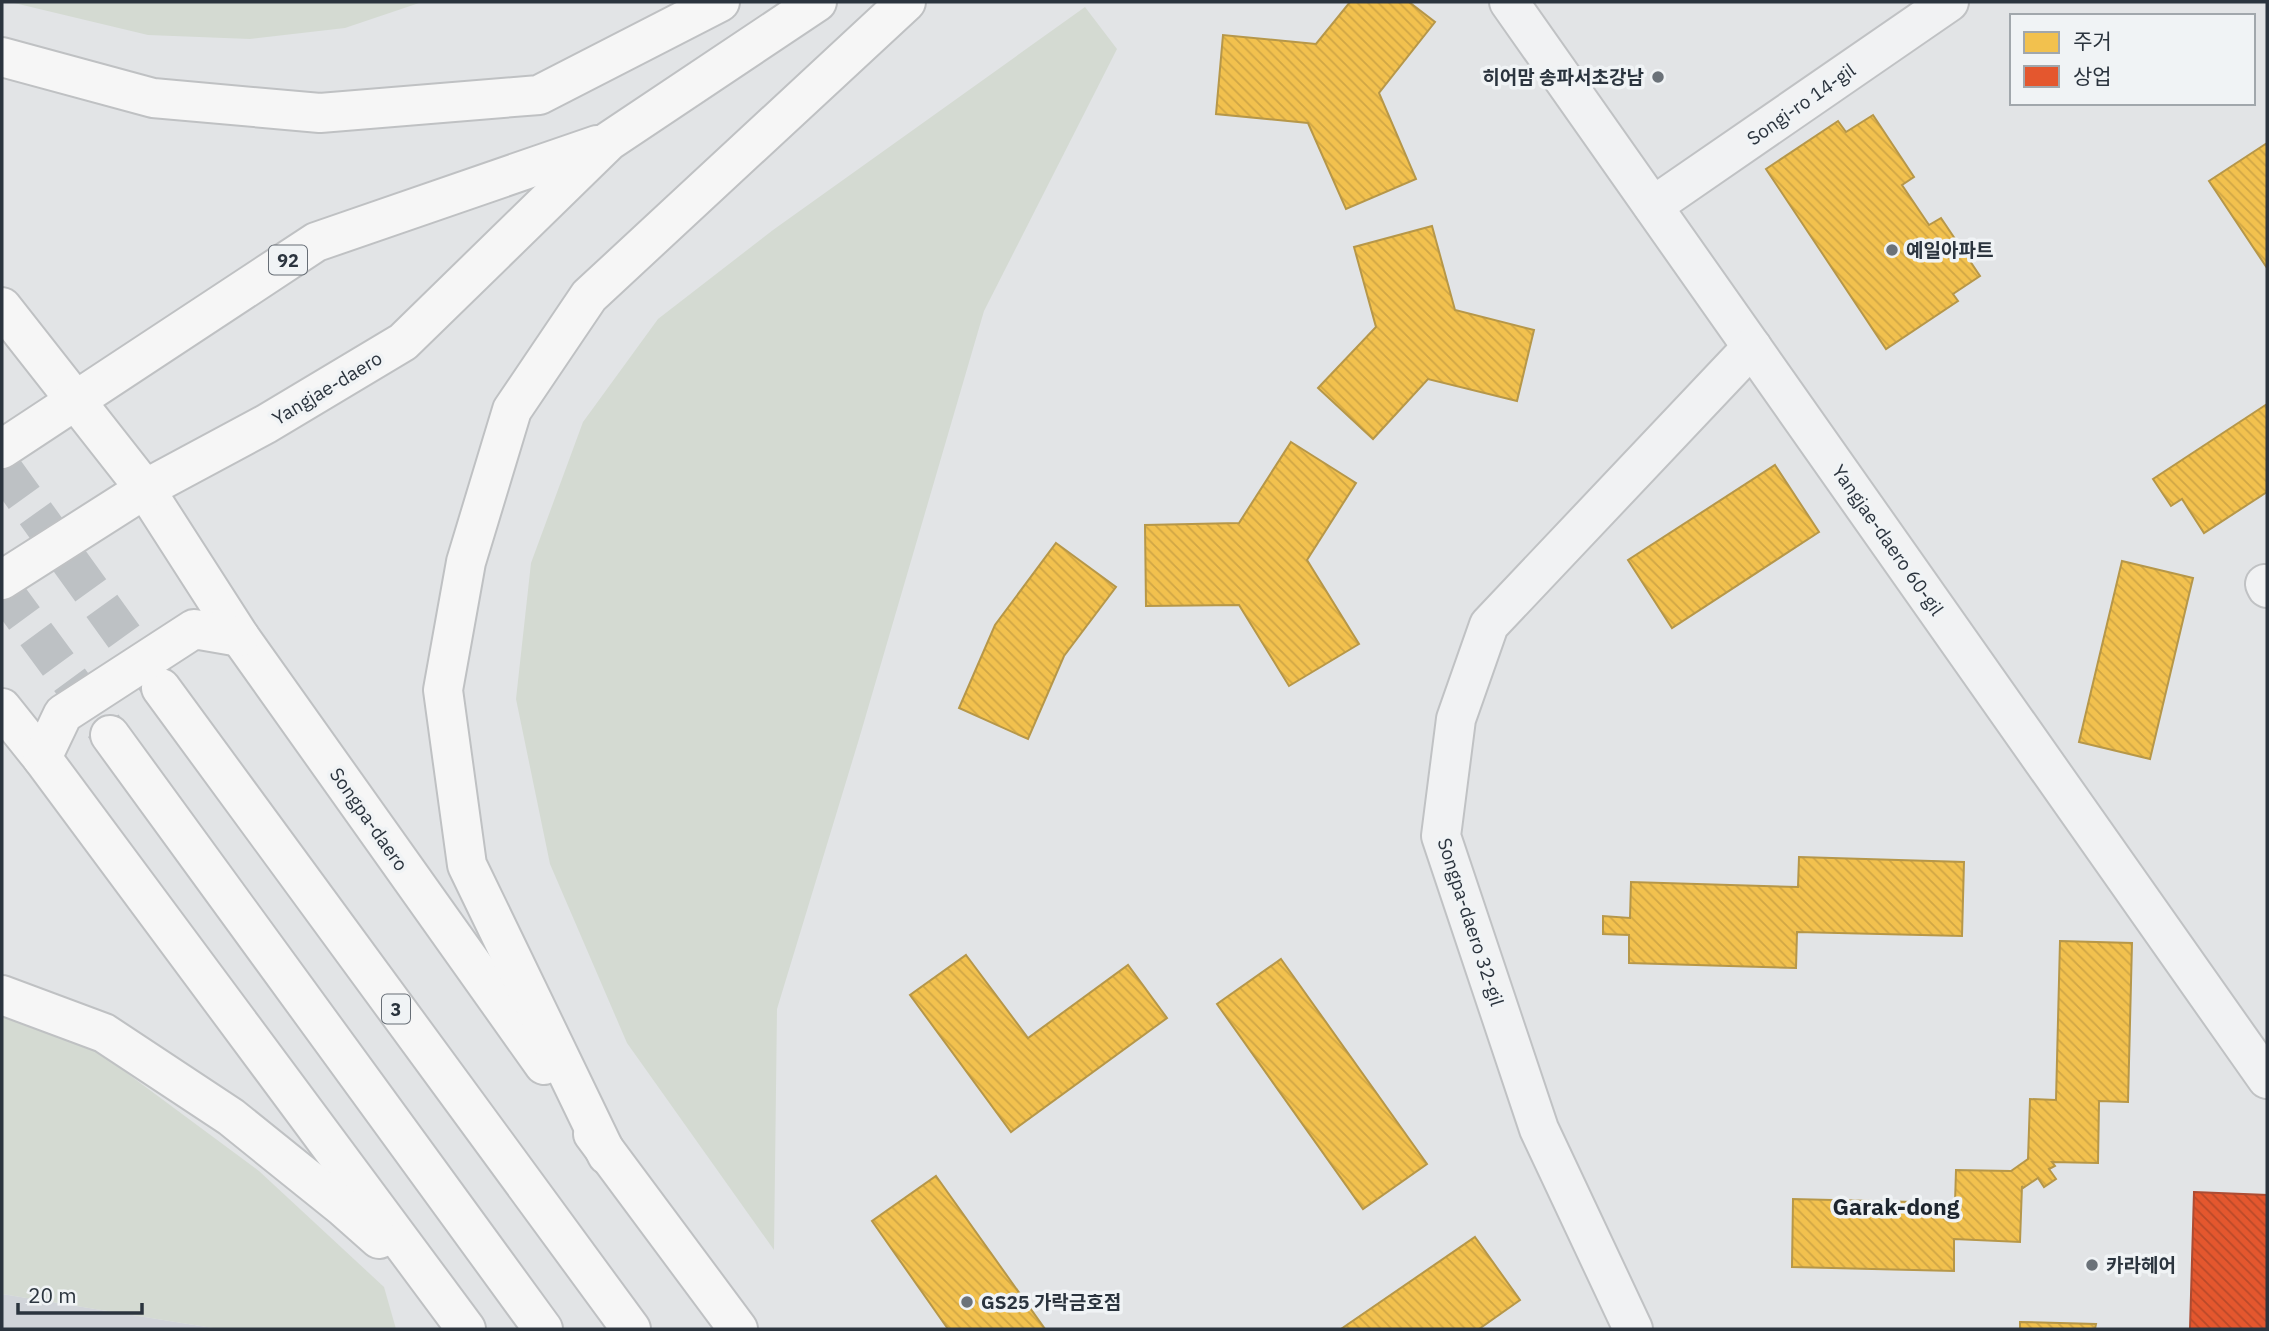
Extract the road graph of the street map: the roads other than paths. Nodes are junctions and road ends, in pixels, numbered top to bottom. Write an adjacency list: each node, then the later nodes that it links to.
1 (720, 2): 6 (main road)
2 (817, 2): 7 (main road, Yangjae-daero / 92)
3 (906, 2): 22 (main road)
4 (1509, 2): 8 (street, Yangjae-daero 60-gil)
5 (1949, 2): 8 (street, Songi-ro 14-gil)
6 (2, 57)
7 (609, 141): 11 (main road, Yangjae-daero / 92); 13 (main road, Yangjae-daero / 92)
8 (1653, 206): 10 (street, Yangjae-daero 60-gil)
9 (2, 307): 11 (main road, Songpa-daero)
10 (1752, 347): 21 (street, Yangjae-daero 60-gil); 28 (street, Songpa-daero 32-gil)
11 (76, 400): 12 (main road, Yangjae-daero / 92); 13 (main road, Songpa-daero)
12 (2, 449)
13 (145, 489): 14 (main road, Yangjae-daero / 92); 15 (main road, Songpa-daero)
14 (2, 580)
15 (240, 637): 19 (main road); 22 (main road, Songpa-daero)
16 (161, 688): 26 (main road, 3)
17 (2, 708): 19 (main road)
18 (110, 735): 25 (main road)
19 (42, 758): 23 (main road)
20 (2, 995): 23 (main road)
21 (2267, 1079)
22 (607, 1155): 27 (main road, Songpa-daero)
23 (439, 1293): 24 (main road)
24 (466, 1329)
25 (543, 1329)
26 (631, 1329)
27 (738, 1329)
28 (1633, 1329)

